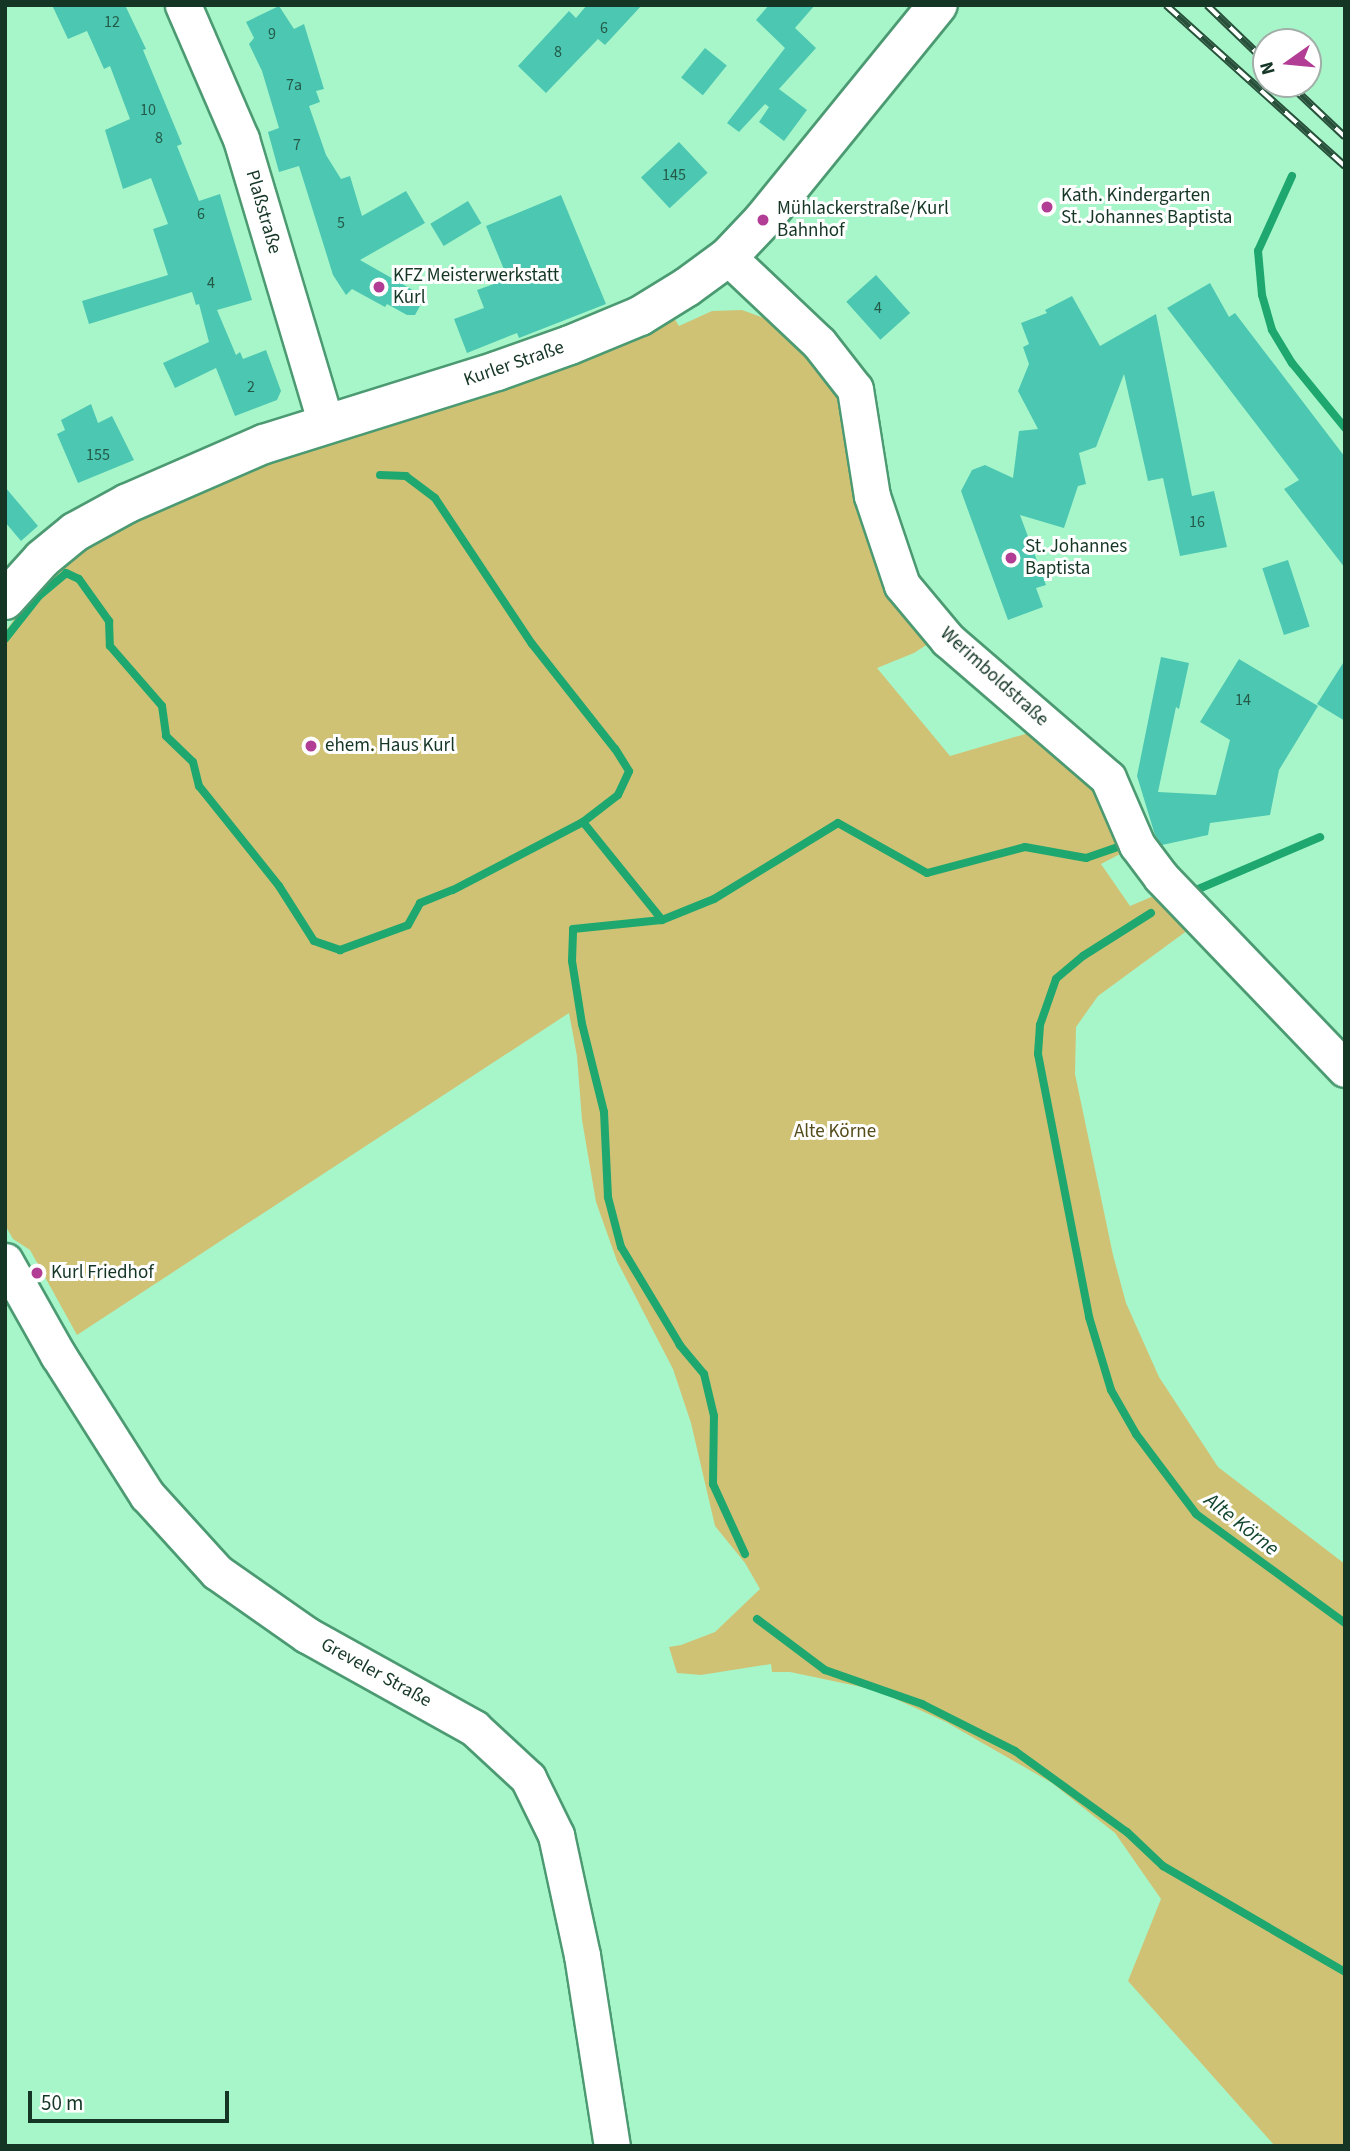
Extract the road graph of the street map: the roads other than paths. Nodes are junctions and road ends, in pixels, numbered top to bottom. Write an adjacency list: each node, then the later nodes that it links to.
1 (183, 5): 4 (street, Plaßstraße)
2 (937, 5): 3 (main road, Kurler Straße)
3 (727, 257): 4 (main road, Kurler Straße); 6 (street, Werimboldstraße)
4 (326, 425): 5 (main road, Kurler Straße)
5 (8, 590)
6 (1345, 1069)
7 (5, 1261): 8 (street, Greveler Straße)
8 (612, 2146)

